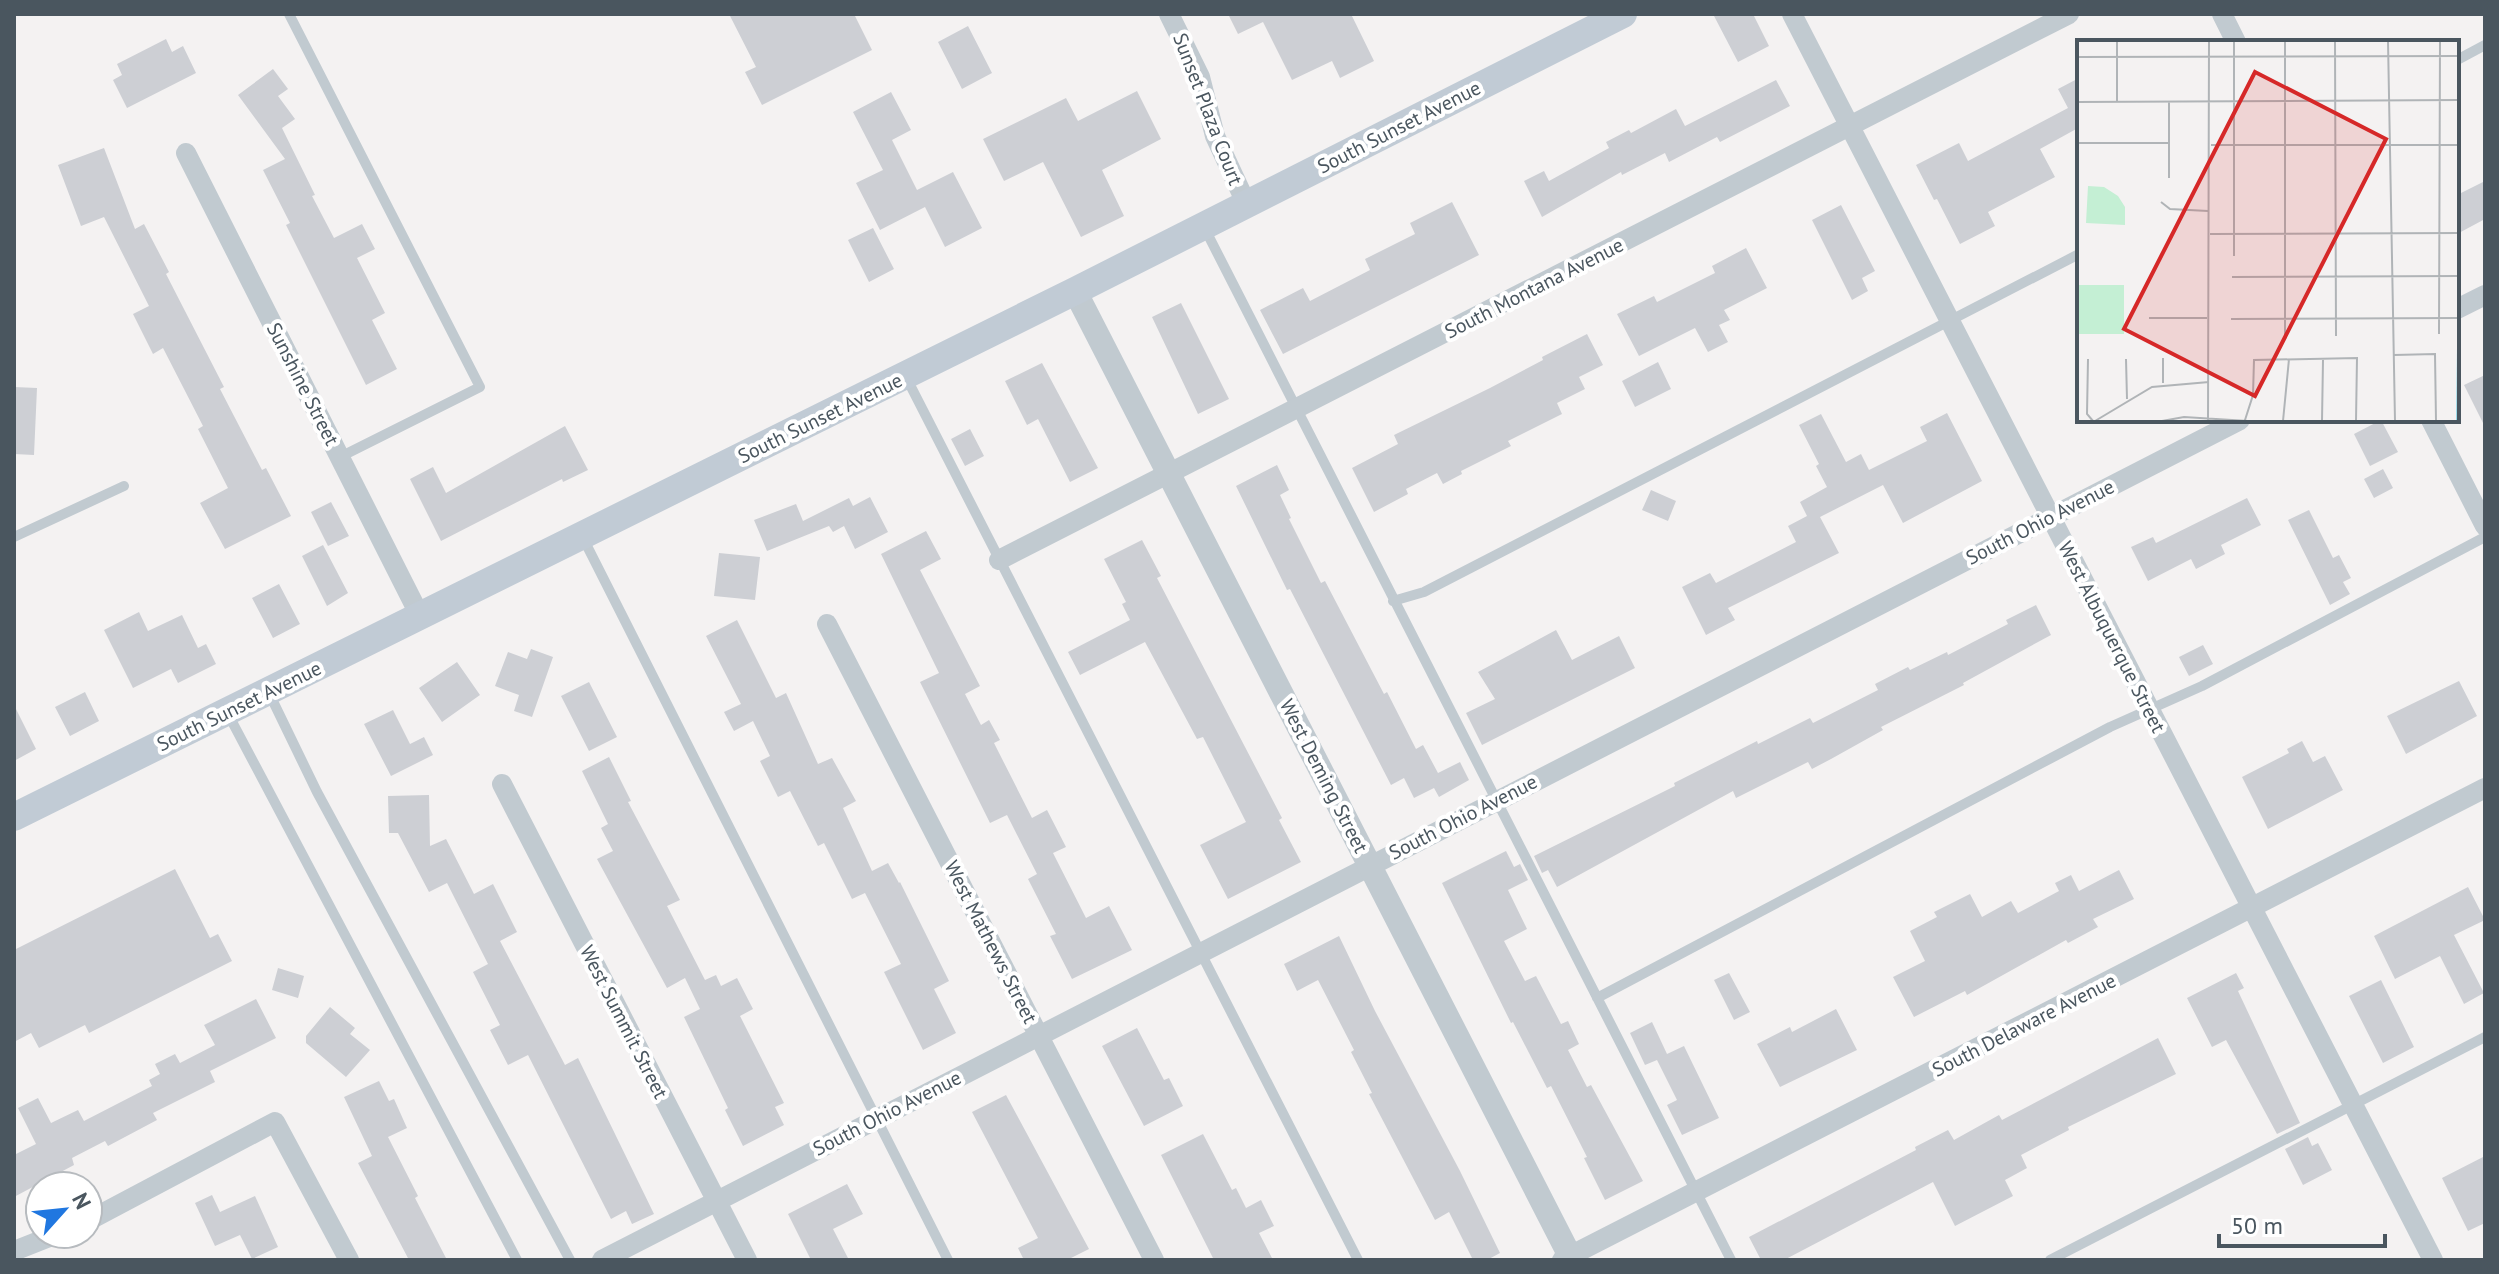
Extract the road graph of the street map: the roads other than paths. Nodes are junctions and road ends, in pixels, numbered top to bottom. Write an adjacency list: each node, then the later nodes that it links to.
1 (289, 14): 23 (lane)
2 (1169, 14): 12 (street, Sunset Plaza Court)
3 (1623, 14): 12 (main road, South Sunset Avenue)
4 (1792, 14): 10 (street, West Albuquerque Street)
5 (2069, 14): 10 (street, South Montana Avenue)
6 (2222, 14): 7 (street)
7 (2235, 40)
8 (2485, 45): 9 (lane)
9 (2459, 59)
10 (1850, 126): 18 (street, West Albuquerque Street); 20 (street, South Montana Avenue)
11 (186, 153): 23 (street, Sunshine Street)
12 (1247, 205): 13 (main road, South Sunset Avenue)
13 (1204, 226): 15 (main road, South Sunset Avenue); 20 (lane)
14 (2077, 255): 18 (lane)
15 (1075, 291): 19 (main road, South Sunset Avenue); 24 (street, West Deming Street)
16 (2485, 295): 17 (street)
17 (2459, 308)
18 (1949, 321): 26 (street, West Albuquerque Street); 32 (lane)
19 (905, 376): 28 (main road, South Sunset Avenue); 31 (lane)
20 (1296, 409): 24 (street, South Montana Avenue); 32 (lane)
21 (2236, 422): 26 (street, South Ohio Avenue)
22 (2432, 422): 27 (street)
23 (340, 457): 33 (street, Sunshine Street)
24 (1169, 475): 31 (street, South Montana Avenue); 42 (street, West Deming Street)
25 (124, 486): 29 (lane)
26 (2050, 516): 36 (street, West Albuquerque Street); 40 (street, South Ohio Avenue)
27 (2485, 526)
28 (582, 536): 33 (main road, South Sunset Avenue); 49 (lane)
29 (14, 537)
30 (2485, 537): 36 (lane)
31 (999, 560): 44 (lane)
32 (1393, 601): 40 (lane)
33 (420, 616): 35 (main road, South Sunset Avenue)
34 (827, 624): 46 (street, West Mathews Street)
35 (268, 691): 37 (main road, South Sunset Avenue); 56 (lane)
36 (2149, 709): 43 (street, West Albuquerque Street); 45 (lane)
37 (227, 712): 41 (main road, South Sunset Avenue); 55 (lane)
38 (502, 784): 51 (street, West Summit Street)
39 (2485, 788): 43 (street, South Delaware Avenue)
40 (1495, 801): 42 (street, South Ohio Avenue); 45 (lane)
41 (14, 817)
42 (1370, 865): 44 (street, South Ohio Avenue); 53 (street, West Deming Street)
43 (2252, 909): 48 (street, West Albuquerque Street); 50 (street, South Delaware Avenue)
44 (1199, 953): 46 (street, South Ohio Avenue); 61 (lane)
45 (1597, 998): 50 (lane)
46 (1038, 1035): 49 (street, South Ohio Avenue); 60 (street, West Mathews Street)
47 (2485, 1037): 48 (lane)
48 (2353, 1104): 63 (lane); 64 (street, West Albuquerque Street)
49 (875, 1119): 51 (street, South Ohio Avenue); 59 (lane)
50 (1696, 1191): 53 (street, South Delaware Avenue); 62 (lane)
51 (717, 1202): 57 (street, South Ohio Avenue); 58 (street, West Summit Street)
52 (104, 1213): 54 (street)
53 (1568, 1259)
54 (349, 1260)
55 (517, 1260)
56 (570, 1260)
57 (602, 1260)
58 (747, 1260)
59 (948, 1260)
60 (1154, 1260)
61 (1358, 1260)
62 (1731, 1260)
63 (2050, 1260)
64 (2433, 1260)

